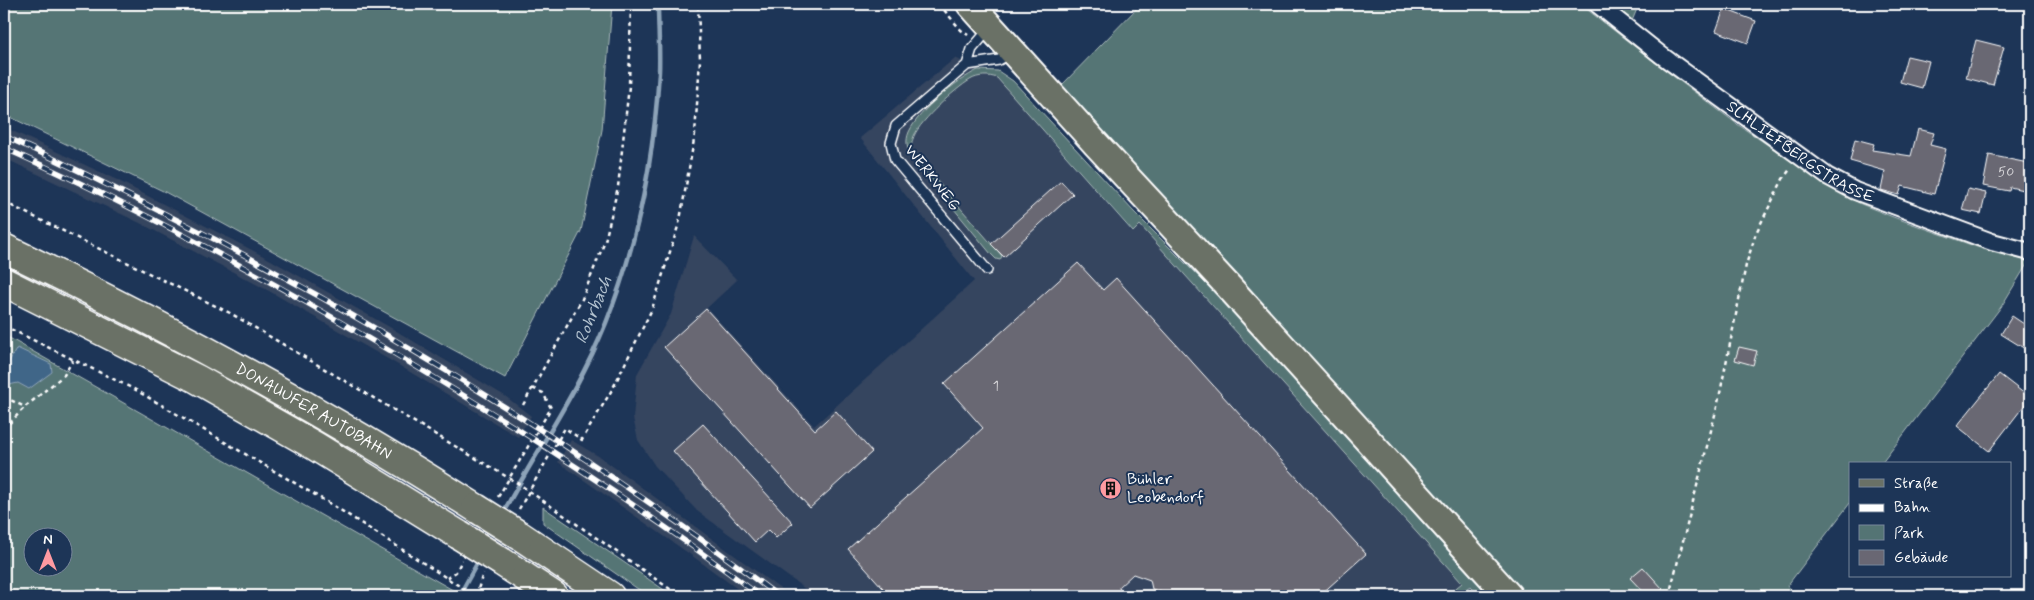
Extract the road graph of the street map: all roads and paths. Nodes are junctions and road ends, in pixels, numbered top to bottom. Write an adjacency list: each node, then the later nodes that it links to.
1 (631, 4): 16 (path)
2 (698, 4): 22 (path)
3 (970, 4): 5 (main road)
4 (1597, 4): 8 (street, SCHLIEFBERGSTRASSE)
5 (991, 27): 6 (main road); 7 (lane)
6 (1012, 52): 7 (lane); 27 (main road)
7 (967, 66): 12 (lane, WERKWEG)
8 (1799, 157): 11 (street, SCHLIEFBERGSTRASSE); 28 (path)
9 (4, 202): 21 (path)
10 (4, 248): 25 (highway, DONAUUFER AUTOBAHN, bridge)
11 (2030, 252)
12 (987, 270)
13 (4, 282): 24 (highway, DONAUUFER AUTOBAHN, bridge)
14 (4, 326): 15 (path)
15 (73, 360): 19 (path); 23 (path)
16 (532, 388): 18 (path); 21 (path)
17 (4, 397): 19 (path)
18 (523, 405)
19 (25, 407): 20 (path)
20 (4, 429)
21 (508, 478): 22 (path)
22 (529, 491): 26 (path)
23 (475, 596)
24 (554, 596)
25 (610, 596)
26 (680, 596)
27 (1509, 596)
28 (1669, 596)

